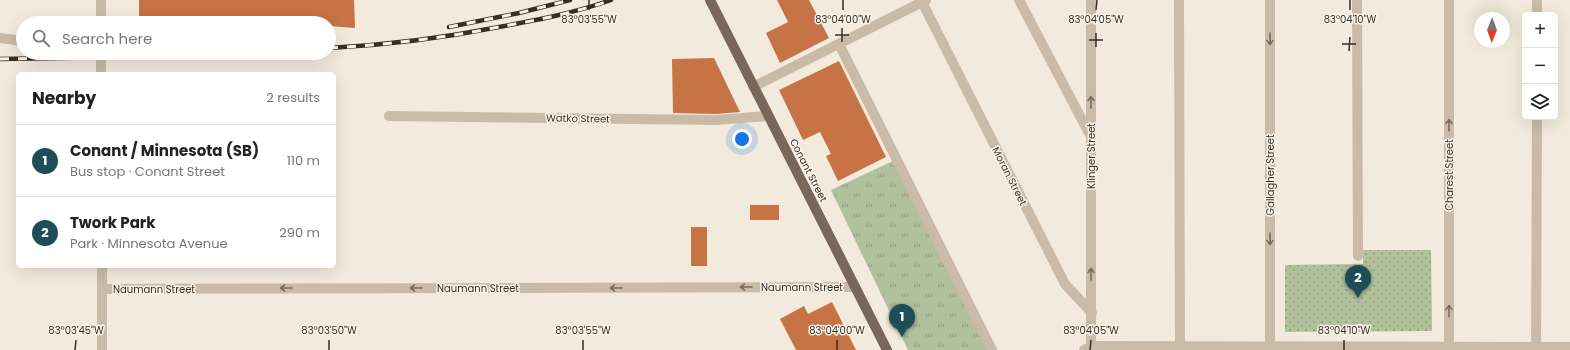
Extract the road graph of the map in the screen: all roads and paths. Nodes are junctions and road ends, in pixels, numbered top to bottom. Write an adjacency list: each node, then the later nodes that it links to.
1 (101, 0): 12 (street)
2 (710, 0): 18 (main road, Conant Street)
3 (1019, 0): 22 (street)
4 (1091, 0): 22 (street, Klinger Street, one-way to 4)
5 (1179, 0): 29 (street)
6 (1270, 0): 30 (street, Gallagher Street, one-way to 30)
7 (1357, 0): 23 (street)
8 (1449, 0): 31 (street, Charest Street, one-way to 8)
9 (1537, 0): 11 (street)
10 (923, 1): 15 (street); 27 (street, Moran Street)
11 (1537, 12)
12 (101, 16)
13 (0, 38): 14 (street)
14 (16, 40)
15 (839, 44): 18 (street); 37 (street)
16 (101, 60): 17 (street)
17 (101, 72)
18 (753, 87): 20 (main road, Conant Street)
19 (389, 116): 20 (street, Watko Street)
20 (768, 116): 25 (main road, Conant Street)
21 (1537, 120): 34 (street)
22 (1091, 137): 27 (street, Klinger Street, one-way to 22)
23 (1358, 256)
24 (102, 268): 26 (street)
25 (855, 287): 26 (street, Naumann Street, one-way to 26); 36 (main road, Conant Street)
26 (102, 289): 35 (street)
27 (1092, 313): 32 (street)
28 (1570, 347): 34 (street)
29 (1180, 348): 30 (street); 32 (street)
30 (1270, 348): 33 (street)
31 (1449, 348): 33 (street); 34 (street)
32 (1089, 349)
33 (1357, 349)
34 (1536, 349)
35 (102, 350)
36 (887, 350)
37 (992, 350)

